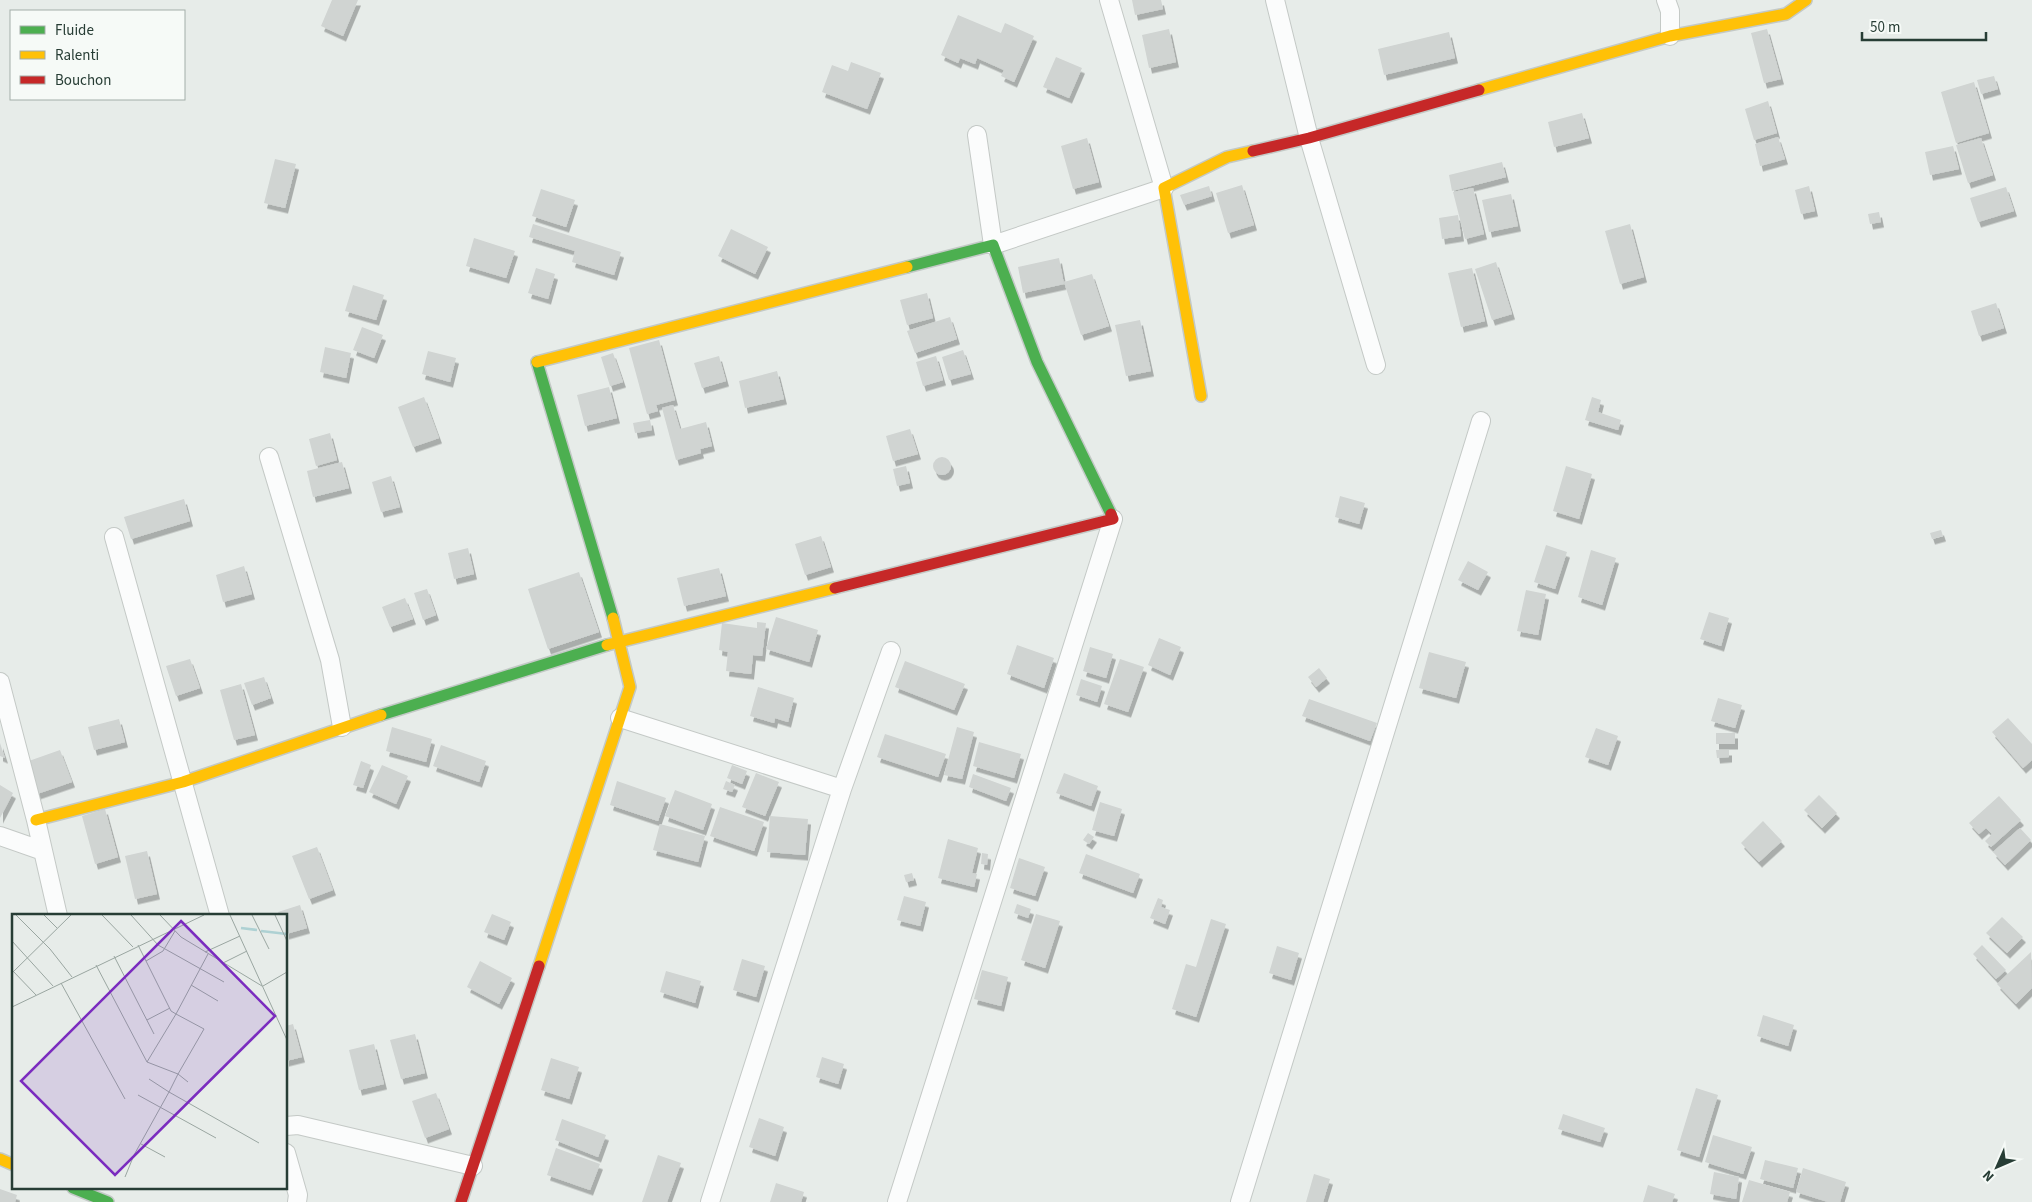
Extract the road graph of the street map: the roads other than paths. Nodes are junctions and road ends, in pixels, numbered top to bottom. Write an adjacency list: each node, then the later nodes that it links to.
1 (1109, 0): 8 (street)
2 (1275, 0): 7 (street)
3 (1666, 0): 5 (street)
4 (1806, 0): 5 (street)
5 (1670, 36): 7 (street)
6 (977, 135): 9 (street)
7 (1309, 138): 8 (street); 10 (street)
8 (1164, 188): 9 (street); 11 (street)
9 (993, 246): 14 (street); 16 (street)
10 (1376, 364)
11 (1201, 396)
12 (1481, 422): 40 (street)
13 (269, 457): 20 (street)
14 (1113, 519): 16 (street); 39 (street)
15 (114, 537): 21 (street)
16 (620, 641): 19 (street); 20 (street)
17 (891, 651): 22 (street)
18 (0, 682): 23 (street)
19 (620, 718): 22 (street); 32 (street)
20 (342, 727): 21 (street)
21 (183, 782): 23 (street); 27 (street)
22 (842, 789): 38 (street)
23 (36, 820): 25 (street)
24 (0, 836): 25 (street)
25 (43, 851): 26 (street)
26 (58, 914)
27 (219, 914)
28 (288, 1126): 32 (street)
29 (0, 1159): 31 (street)
30 (288, 1161): 36 (street)
31 (12, 1164)
32 (473, 1166): 37 (street)
33 (78, 1190): 34 (street)
34 (92, 1195): 35 (street)
35 (108, 1202)
36 (297, 1202)
37 (462, 1202)
38 (710, 1202)
39 (897, 1202)
40 (1240, 1202)

